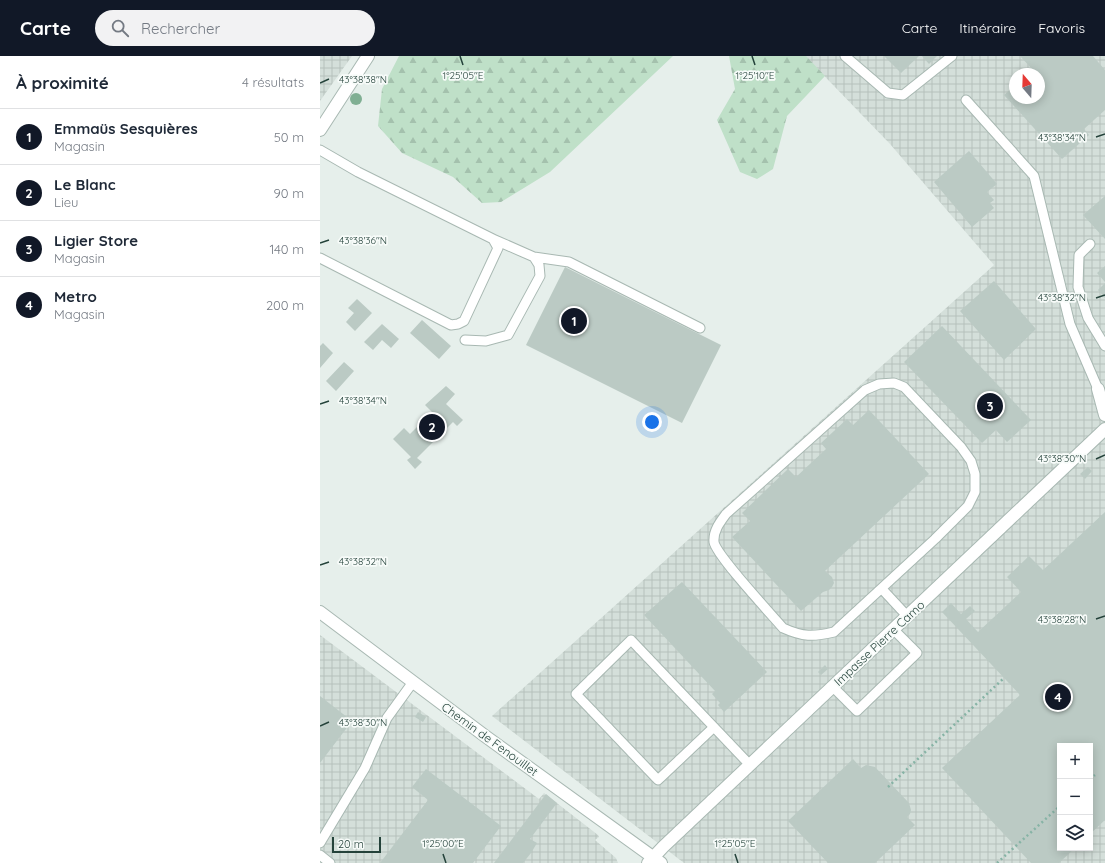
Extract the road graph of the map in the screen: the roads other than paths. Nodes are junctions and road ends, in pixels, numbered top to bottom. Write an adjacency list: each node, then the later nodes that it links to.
1 (368, 56): 5 (street)
2 (845, 56): 3 (lane)
3 (952, 56)
4 (966, 100): 14 (lane)
5 (320, 130)
6 (320, 150): 7 (lane)
7 (493, 238): 9 (lane); 10 (lane)
8 (1090, 244): 13 (lane)
9 (534, 257): 11 (lane); 12 (lane)
10 (320, 258)
11 (700, 328)
12 (465, 340)
13 (1105, 346)
14 (1098, 389): 15 (street)
15 (1104, 410)
16 (1105, 429): 19 (street, Impasse Pierre Camo)
17 (882, 589): 17 (lane); 19 (lane)
18 (320, 612): 21 (street, Chemin de Fenouillet)
19 (908, 617): 20 (street, Impasse Pierre Camo)
20 (894, 630): 22 (street, Impasse Pierre Camo); 22 (lane)
21 (413, 682): 25 (lane); 27 (street, Chemin de Fenouillet)
22 (833, 687): 24 (street, Impasse Pierre Camo)
23 (714, 727): 23 (lane); 24 (lane)
24 (750, 765): 27 (street, Impasse Pierre Camo)
25 (320, 843)
26 (320, 855): 28 (lane)
27 (654, 861)
28 (330, 863)

